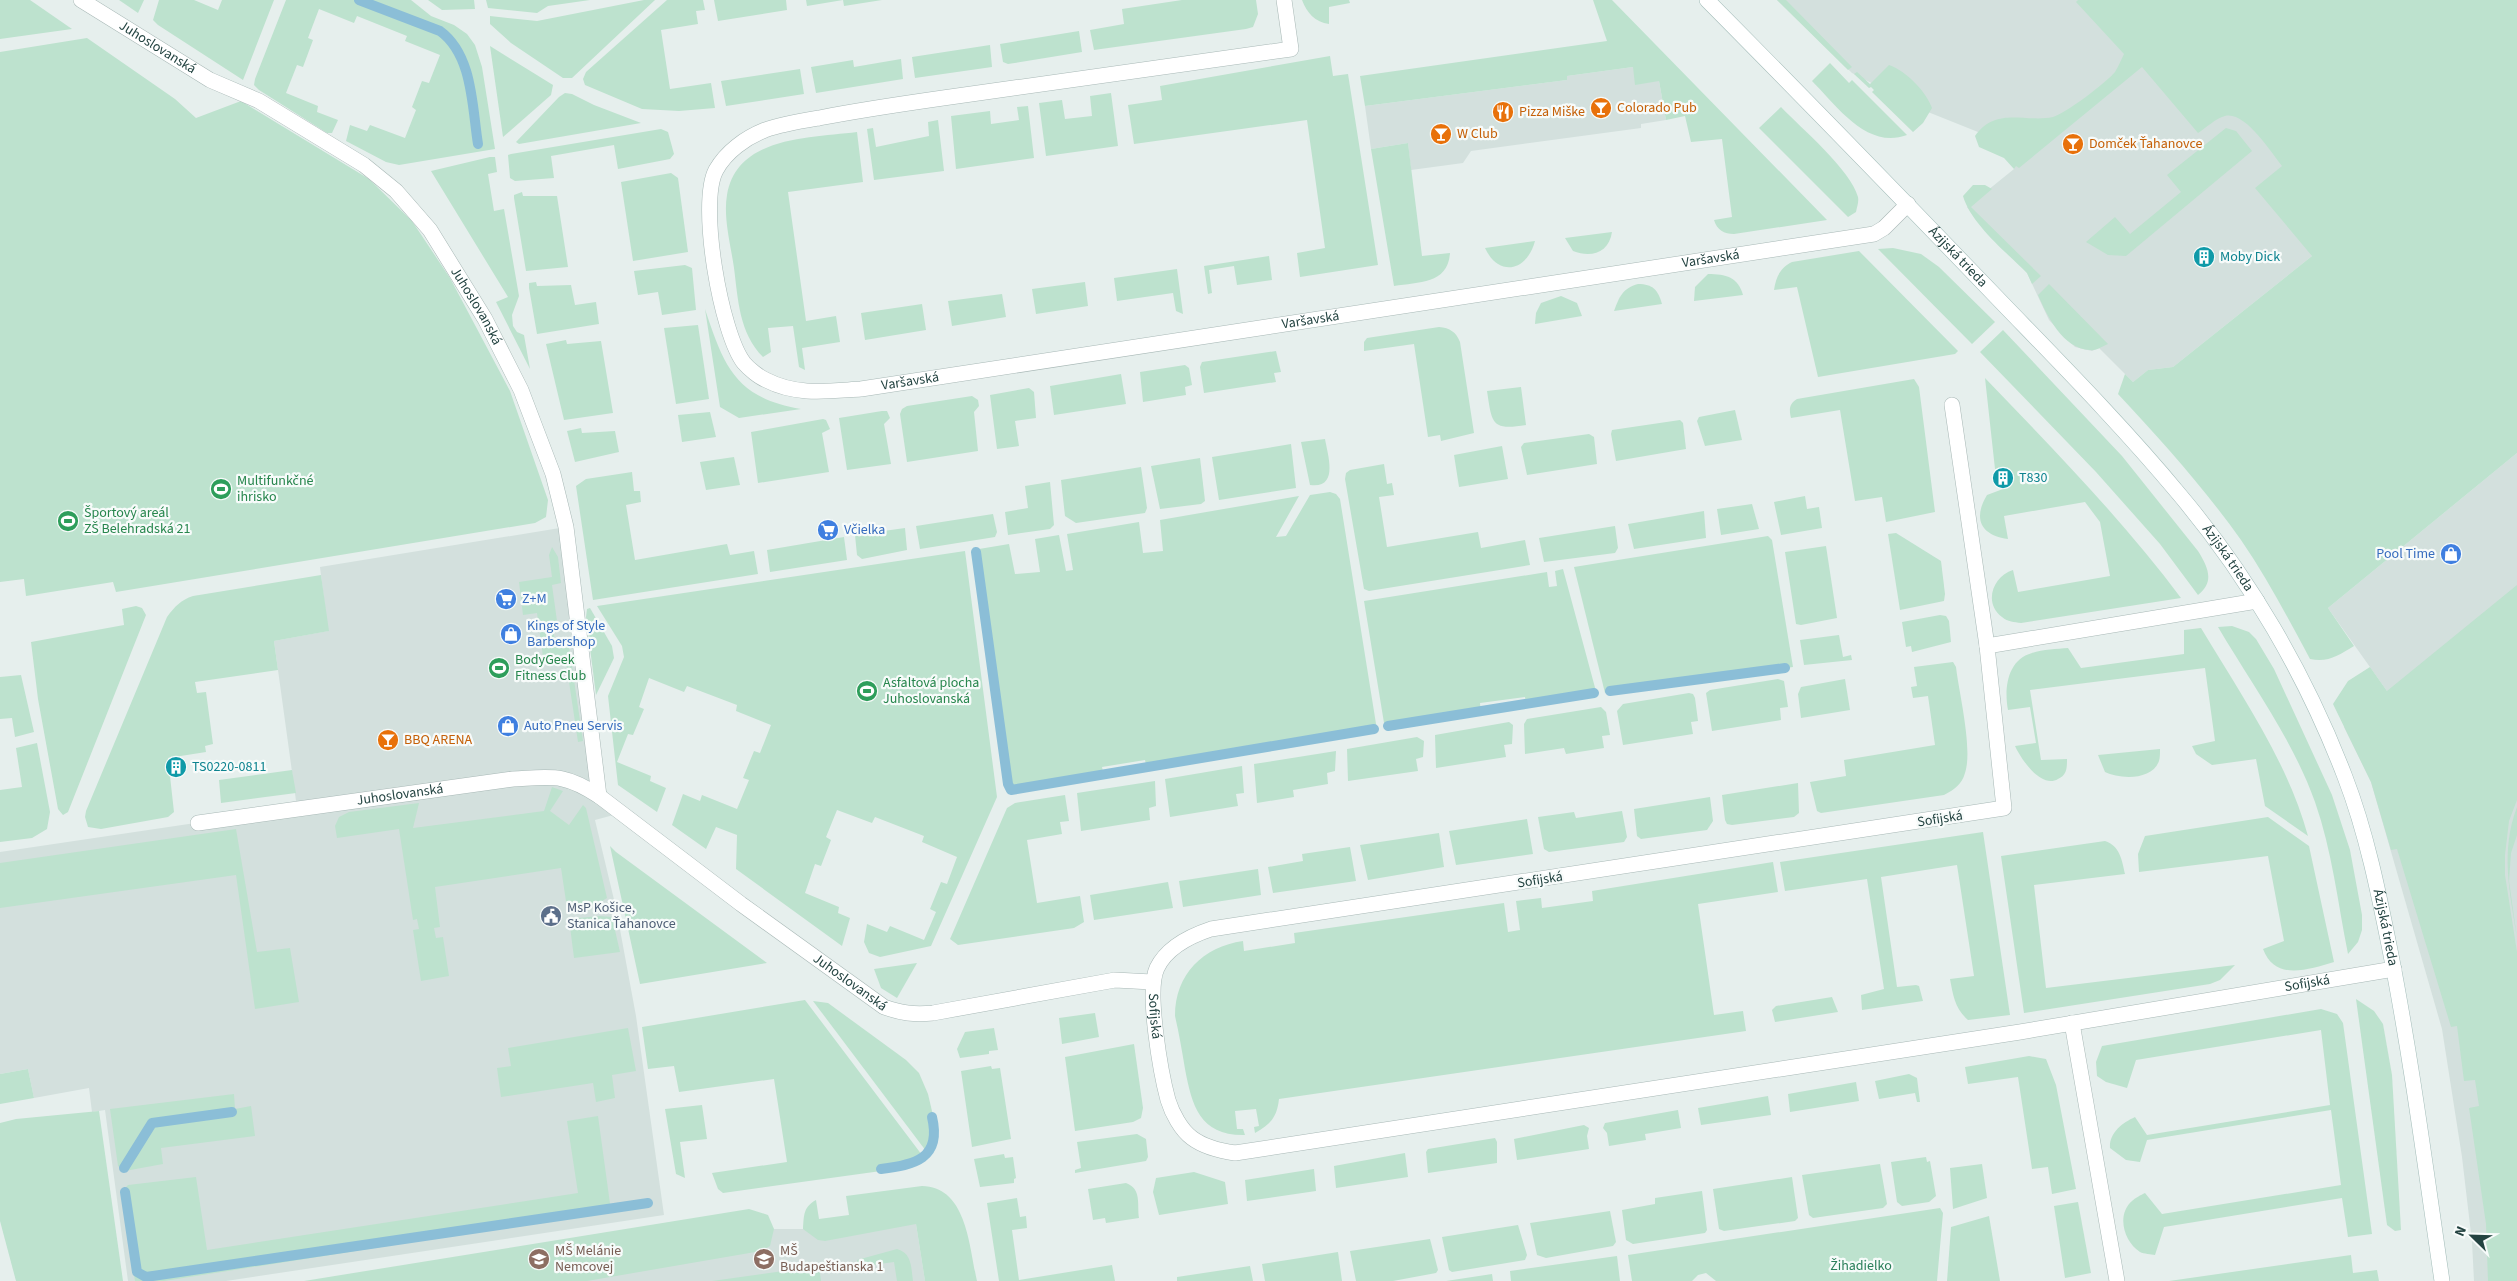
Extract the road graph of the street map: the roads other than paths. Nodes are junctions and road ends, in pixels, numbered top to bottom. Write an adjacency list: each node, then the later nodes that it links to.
1 (82, 0): 8 (street, Juhoslovanská)
2 (1284, 0): 4 (street, Varšavská)
3 (1707, 0): 4 (street, Ázijská trieda)
4 (1908, 204): 6 (street, Ázijská trieda)
5 (1952, 405): 7 (street, Sofijská)
6 (2257, 601): 7 (street); 10 (street, Ázijská trieda)
7 (1986, 646): 11 (street, Sofijská)
8 (599, 796): 9 (street, Juhoslovanská); 11 (street, Juhoslovanská)
9 (198, 823)
10 (2394, 969): 12 (street, Sofijská); 14 (street, Ázijská trieda)
11 (1152, 982): 12 (street, Sofijská)
12 (2072, 1023): 13 (street)
13 (2117, 1281)
14 (2442, 1281)

